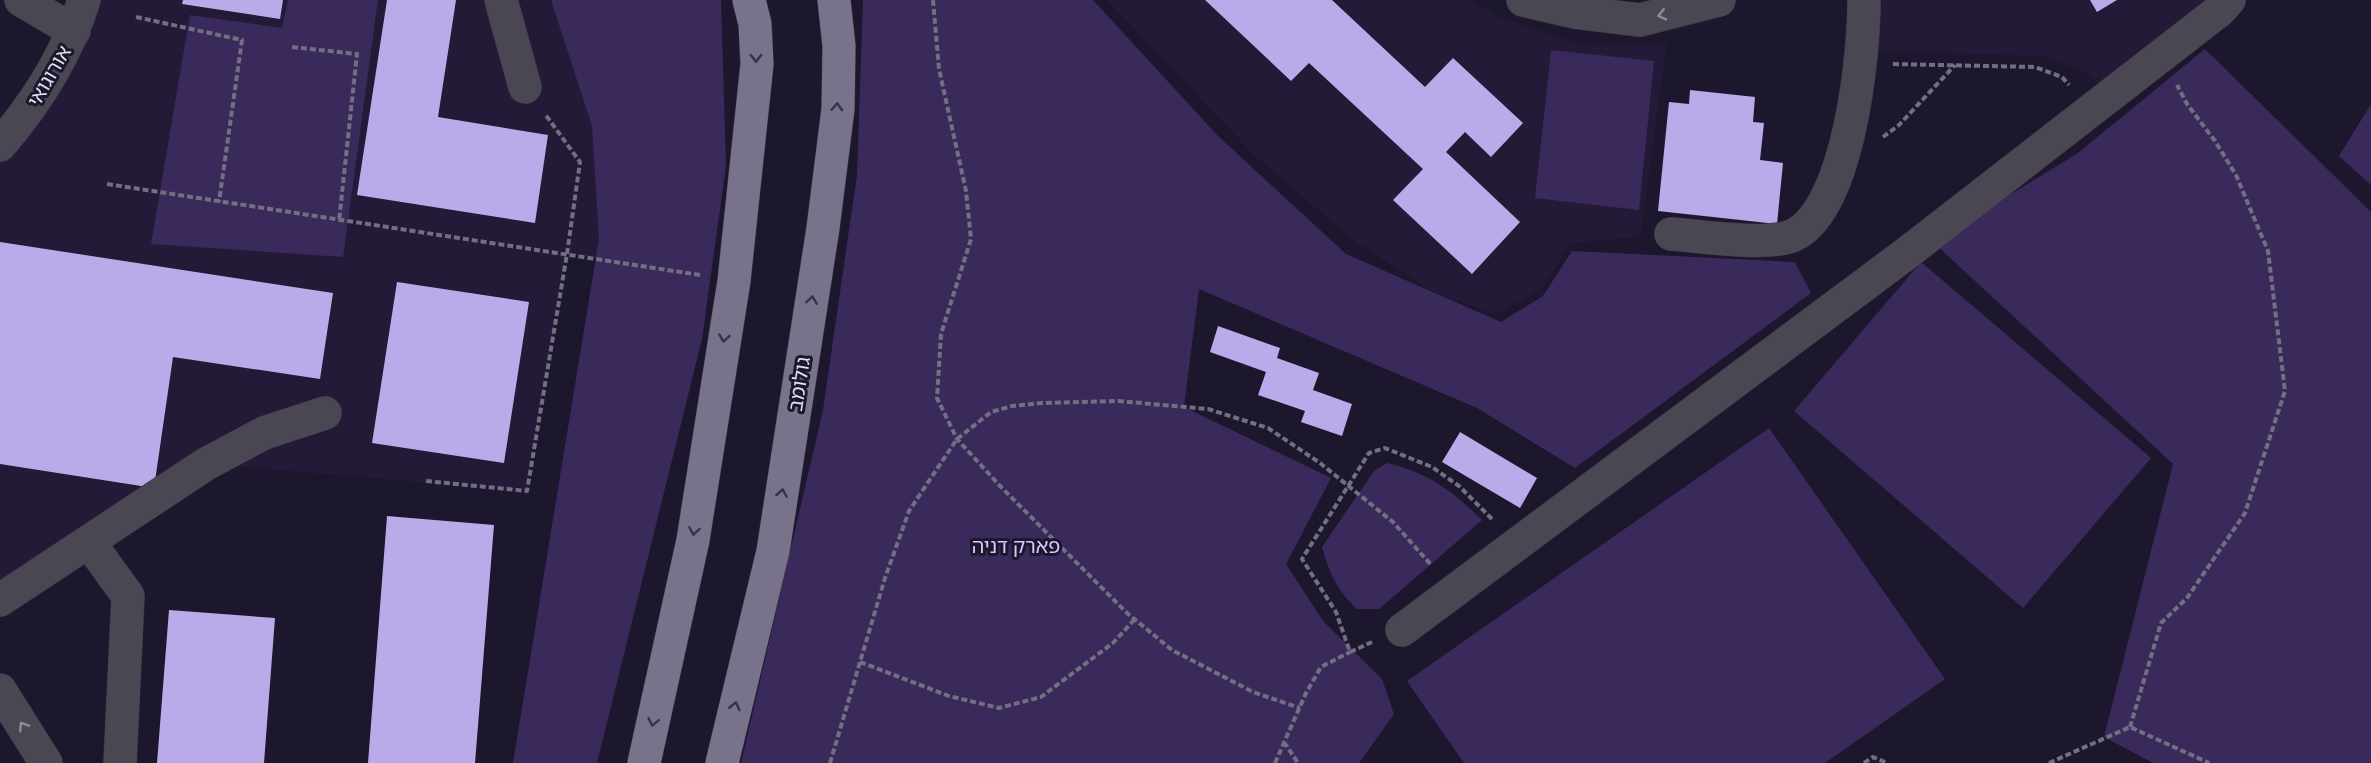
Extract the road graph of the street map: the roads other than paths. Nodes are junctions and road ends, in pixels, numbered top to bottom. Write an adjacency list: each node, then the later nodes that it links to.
1 (21, 0): 10 (street)
2 (84, 0): 10 (street, אורוגואי)
3 (501, 0): 11 (street)
4 (748, 0): 21 (main road, one-way to 21)
5 (834, 0): 22 (main road, גולומב, one-way to 5)
6 (1523, 0): 7 (street, one-way to 6)
7 (1719, 0)
8 (1864, 0): 13 (street)
9 (2229, 0): 17 (street)
10 (74, 31): 12 (street, אורוגואי)
11 (525, 87)
12 (0, 145)
13 (1671, 234)
14 (326, 413): 15 (street)
15 (89, 542): 16 (street); 20 (street)
16 (0, 600)
17 (1402, 630)
18 (0, 690): 19 (street, one-way to 18)
19 (46, 763)
20 (120, 763)
21 (644, 763)
22 (722, 763)

